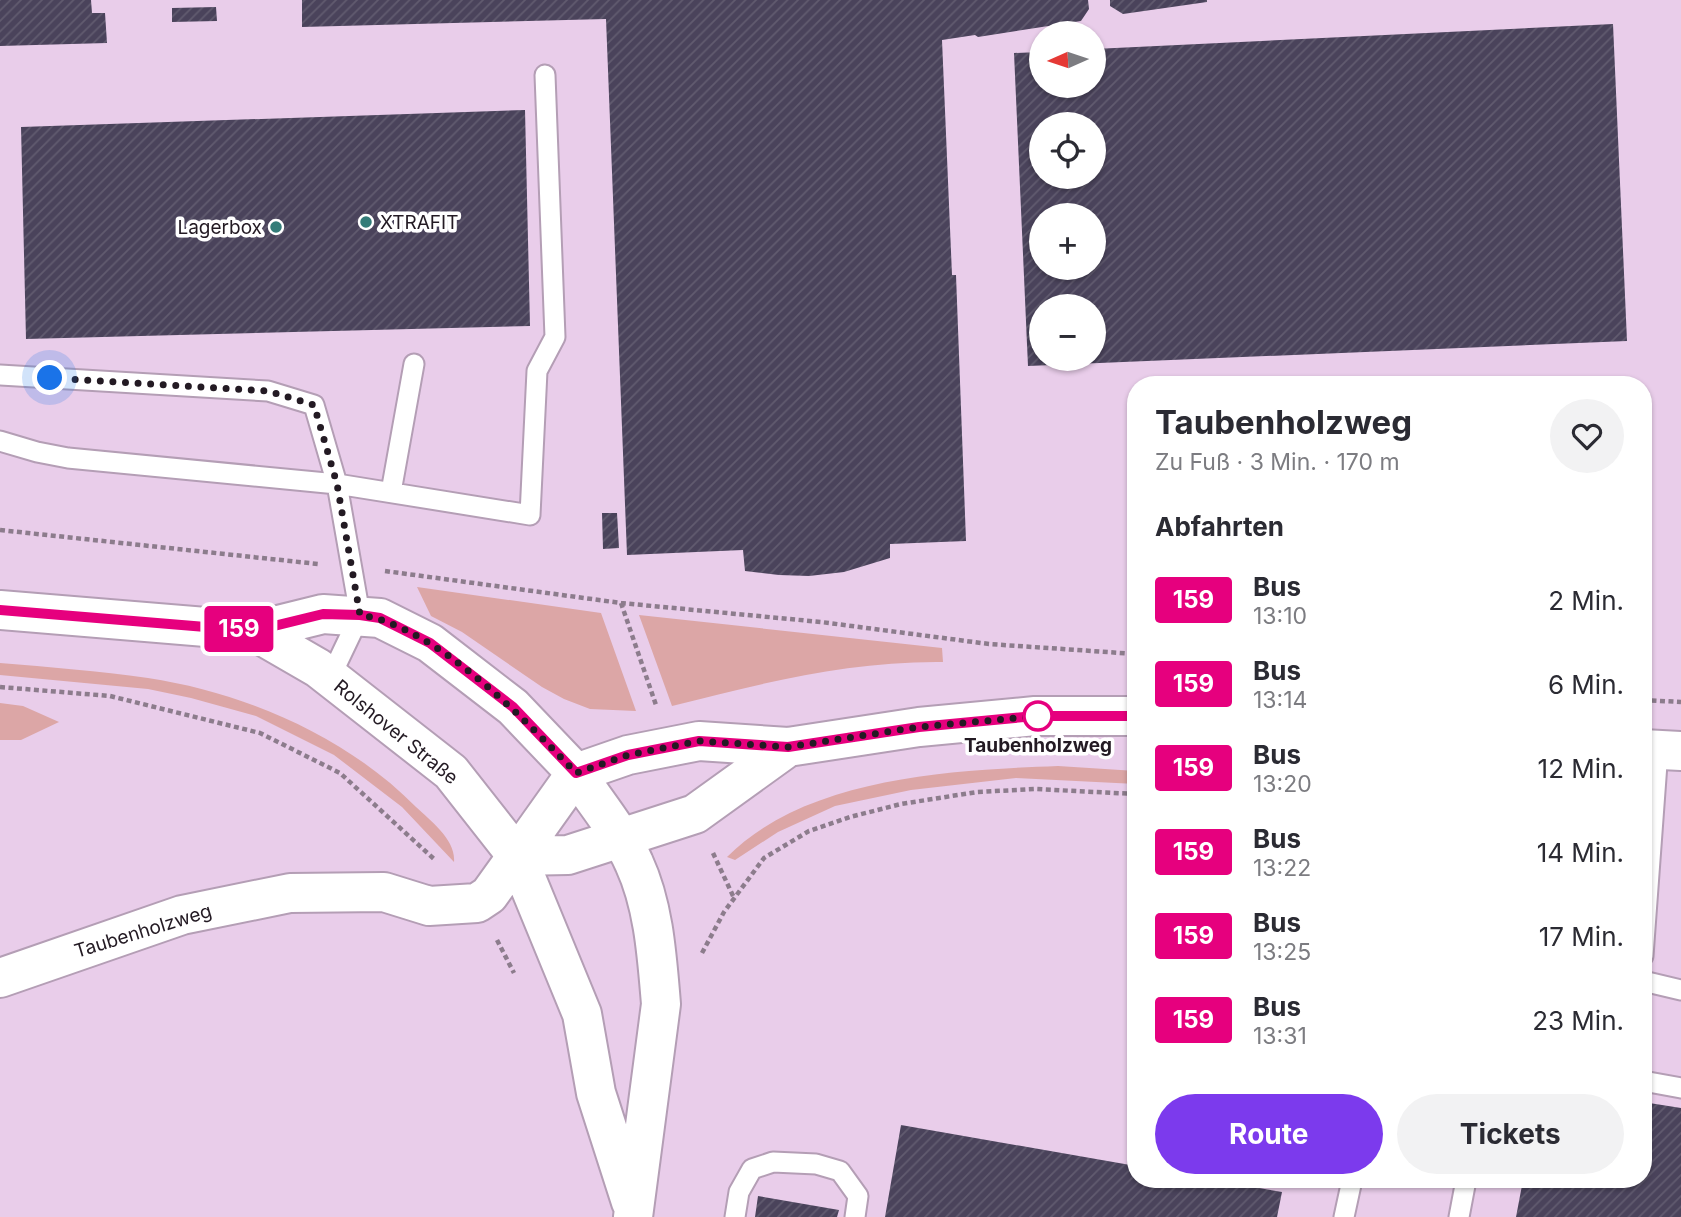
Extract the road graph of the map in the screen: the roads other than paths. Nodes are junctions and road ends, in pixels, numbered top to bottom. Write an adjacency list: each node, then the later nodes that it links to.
1 (545, 75): 6 (lane)
2 (414, 364): 6 (lane)
3 (0, 375): 5 (lane)
4 (0, 441): 5 (lane)
5 (337, 484): 6 (lane); 8 (lane)
6 (391, 492)
7 (0, 610): 9 (street, Rolshover Straße)
8 (360, 615): 9 (street, Rolshover Straße); 10 (lane); 14 (street, Rolshover Straße)
9 (254, 631): 10 (street, Rolshover Straße)
10 (330, 678): 17 (street, Rolshover Straße)
11 (1127, 716): 12 (street)
12 (788, 747): 14 (street); 15 (street)
13 (1661, 750): 16 (lane)
14 (576, 773): 15 (street, Rolshover Straße); 17 (street)
15 (620, 839): 17 (street); 25 (street, Rolshover Straße)
16 (1652, 853)
17 (517, 856): 18 (street, Taubenholzweg); 25 (street, Rolshover Straße)
18 (0, 978)
19 (1652, 983): 20 (lane)
20 (1681, 990)
21 (1652, 1083): 22 (lane)
22 (1681, 1088)
23 (1350, 1188): 28 (lane)
24 (1464, 1188): 29 (lane)
25 (633, 1214)
26 (736, 1217): 27 (lane)
27 (855, 1217)
28 (1344, 1217)
29 (1459, 1217)

